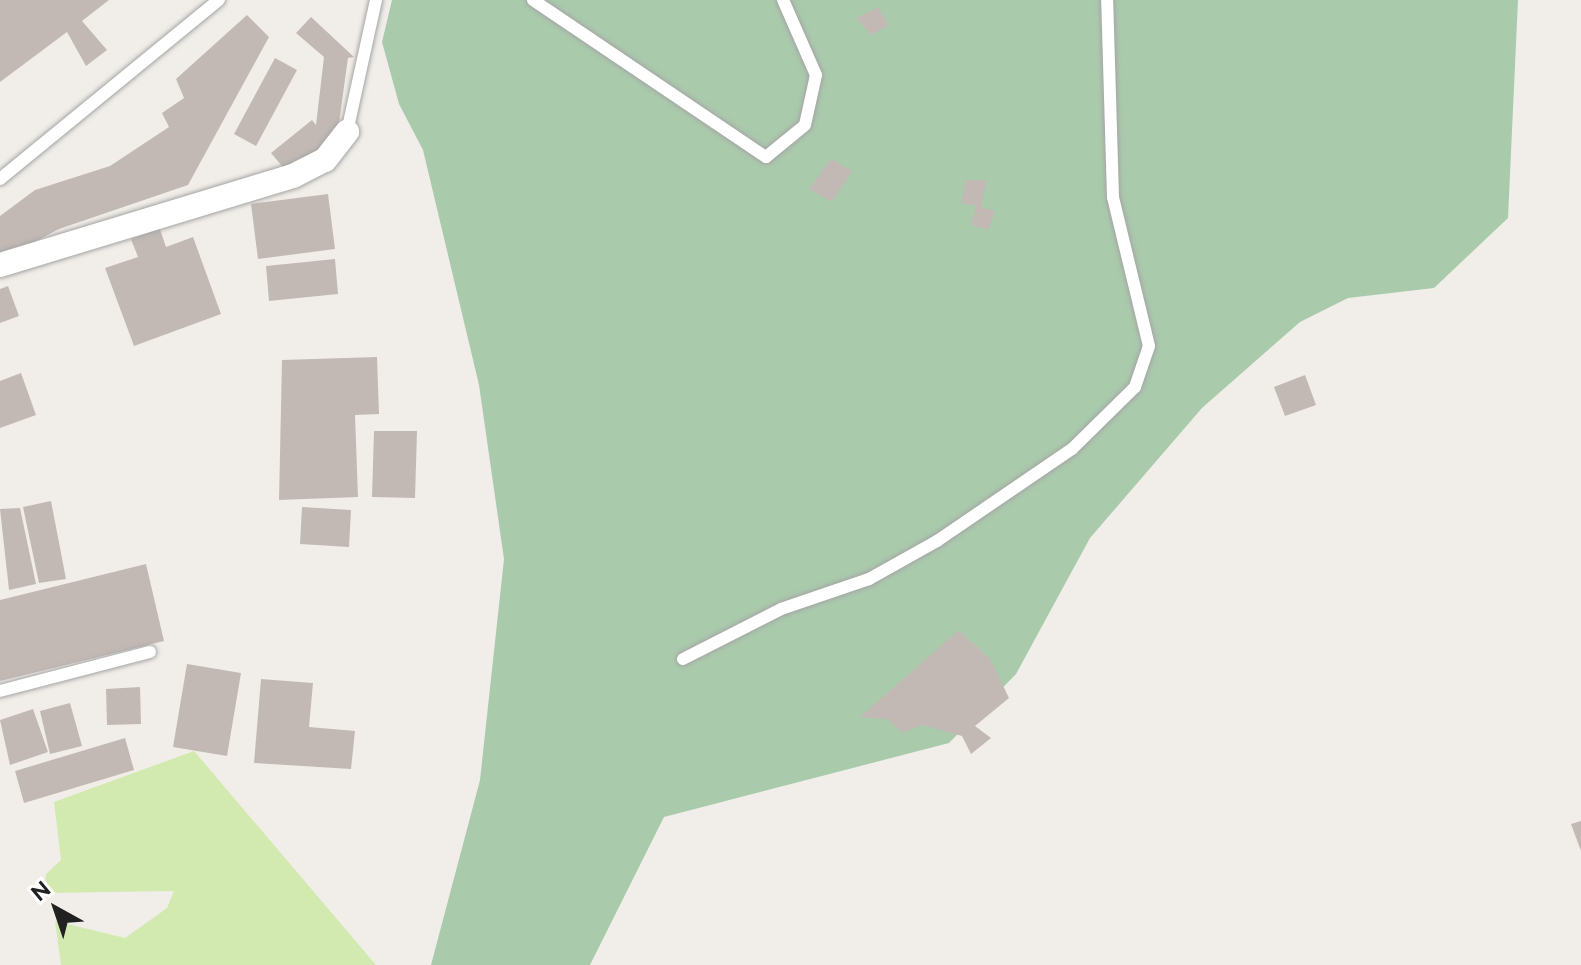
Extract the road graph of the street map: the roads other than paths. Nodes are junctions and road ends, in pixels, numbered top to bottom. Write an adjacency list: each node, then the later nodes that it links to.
1 (219, 0): 7 (lane)
2 (376, 0): 6 (lane)
3 (533, 0): 4 (lane)
4 (783, 0)
5 (1107, 0): 10 (lane)
6 (347, 132): 8 (street)
7 (0, 179)
8 (0, 265)
9 (150, 652): 11 (lane)
10 (683, 659)
11 (0, 691)

